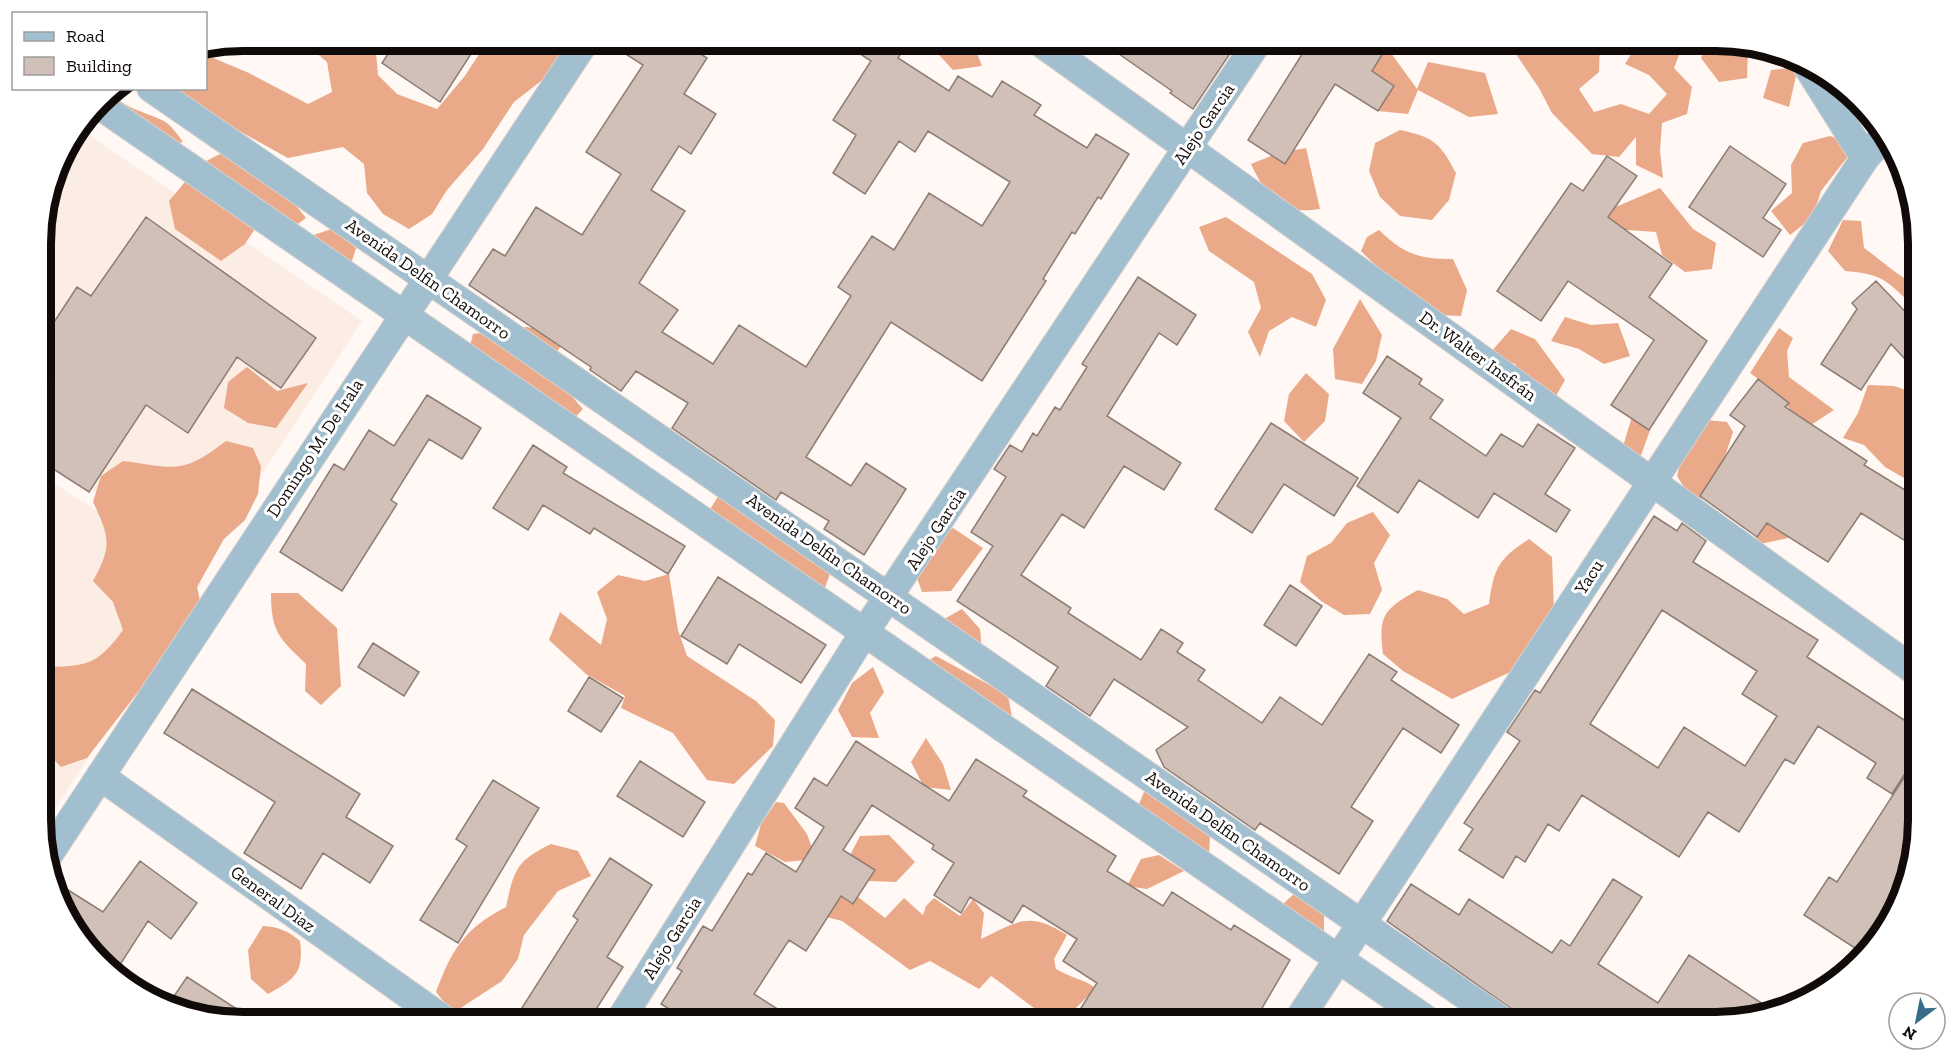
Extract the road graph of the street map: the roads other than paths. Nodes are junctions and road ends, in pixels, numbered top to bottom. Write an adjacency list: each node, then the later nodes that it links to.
1 (579, 51): 10 (street, Domingo M. De Irala)
2 (1053, 51): 8 (street, Dr. Walter Insfrán)
3 (1252, 51): 8 (street, Alejo Garcia)
4 (1815, 79): 9 (street)
5 (154, 90): 10 (street, Avenida Delfin Chamorro)
6 (105, 109): 11 (street)
7 (1879, 142): 9 (street, Yacu)
8 (1188, 147): 12 (street, Dr. Walter Insfrán); 13 (street, Alejo Garcia)
9 (1866, 158): 12 (street, Yacu)
10 (429, 280): 11 (street, Domingo M. De Irala); 13 (street, Avenida Delfin Chamorro)
11 (402, 316): 14 (street); 16 (street, Domingo M. De Irala)
12 (1653, 481): 15 (street, Dr. Walter Insfrán); 18 (street, Yacu)
13 (891, 597): 14 (street, Alejo Garcia); 18 (street, Avenida Delfin Chamorro)
14 (864, 633): 19 (street); 21 (street, Alejo Garcia)
15 (1908, 666)
16 (100, 776): 17 (street, Domingo M. De Irala); 20 (street, General Diaz)
17 (53, 847)
18 (1361, 924): 19 (street, Yacu); 24 (street, Avenida Delfin Chamorro)
19 (1337, 958): 22 (street, Yacu); 23 (street)
20 (433, 1012)
21 (625, 1012)
22 (1303, 1012)
23 (1415, 1012)
24 (1489, 1012)

